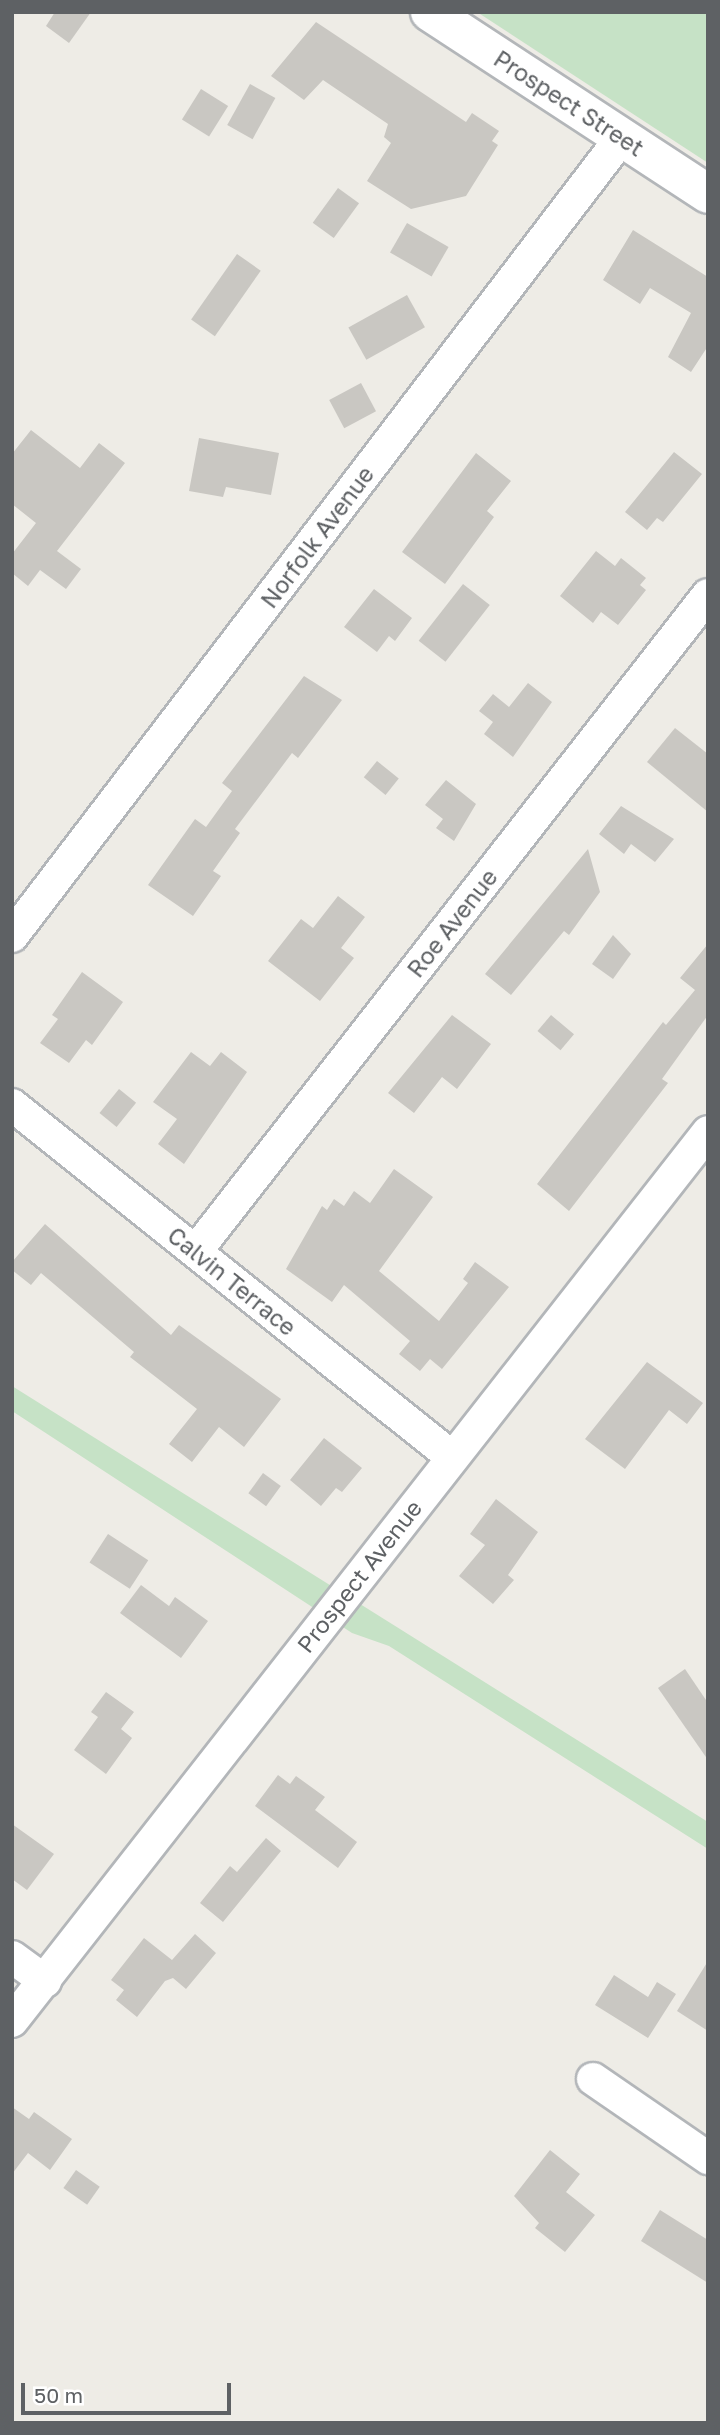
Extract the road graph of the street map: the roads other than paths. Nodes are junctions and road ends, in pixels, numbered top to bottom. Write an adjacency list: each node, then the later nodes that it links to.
1 (430, 12): 2 (main road, Prospect Street)
2 (622, 137): 3 (main road, Prospect Street); 5 (street, Norfolk Avenue)
3 (708, 194)
4 (708, 595): 8 (street, Roe Avenue)
5 (12, 936)
6 (12, 1105): 8 (street, Calvin Terrace)
7 (708, 1132): 9 (street, Prospect Avenue)
8 (196, 1251): 9 (street, Calvin Terrace)
9 (452, 1457): 11 (street, Prospect Avenue)
10 (12, 1957): 11 (street)
11 (45, 1981): 12 (street, Prospect Avenue)
12 (12, 2021)
13 (593, 2079): 14 (street)
14 (708, 2158)

